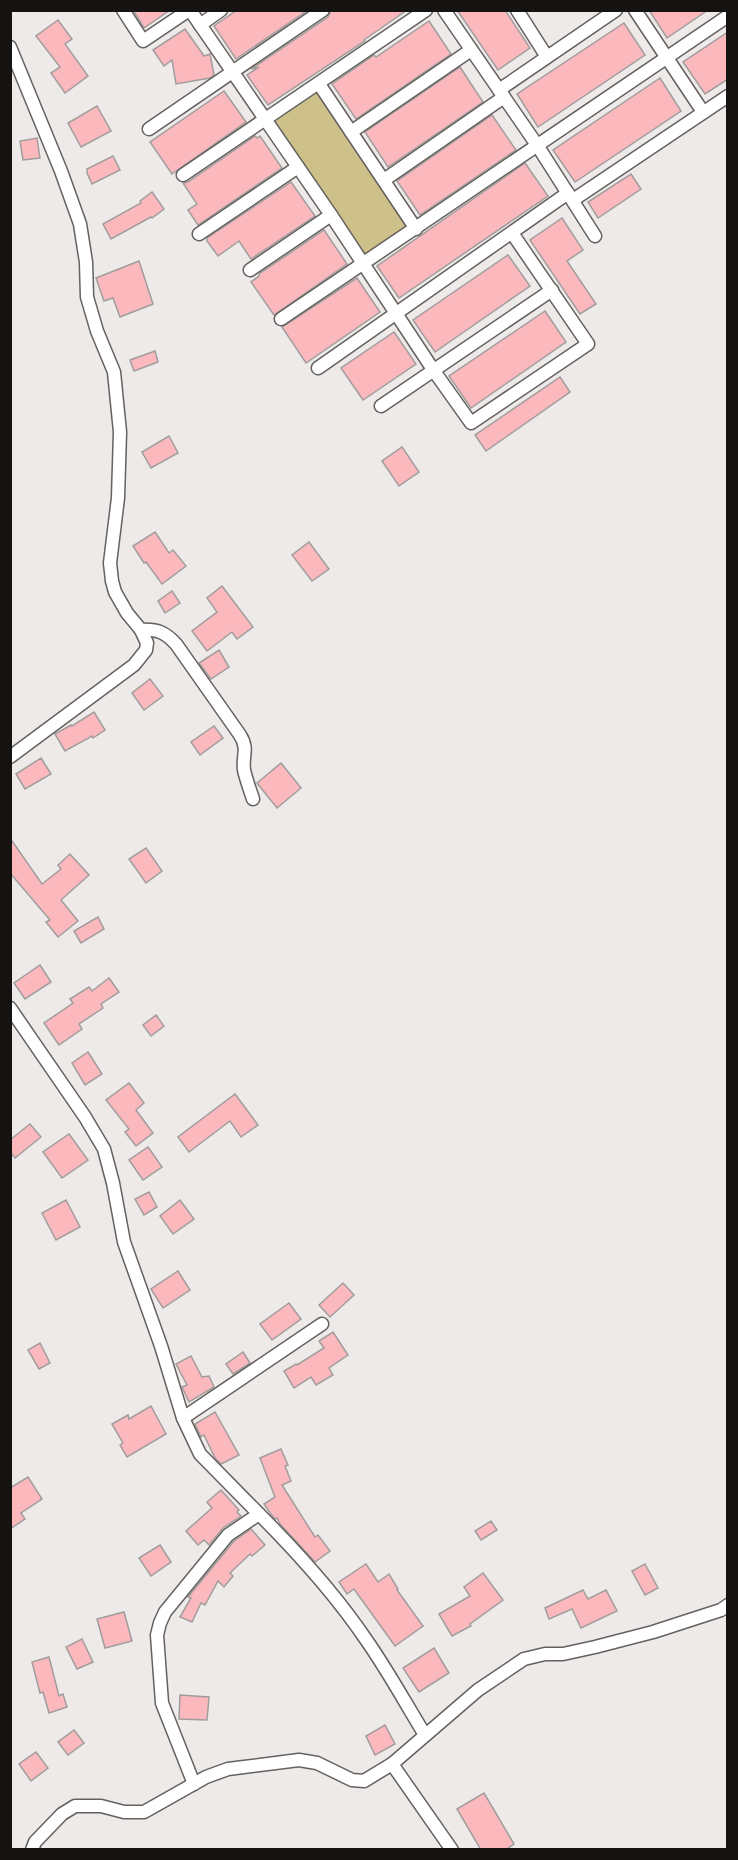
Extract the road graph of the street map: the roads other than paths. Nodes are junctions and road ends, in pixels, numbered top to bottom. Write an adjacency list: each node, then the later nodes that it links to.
1 (123, 10): 2 (street)
2 (190, 10): 11 (street)
3 (221, 10): 11 (street)
4 (323, 10): 16 (street)
5 (426, 10): 17 (street)
6 (444, 10): 13 (street)
7 (517, 10): 14 (street)
8 (616, 10): 14 (street)
9 (635, 10): 15 (street)
10 (728, 16): 15 (street)
11 (200, 25): 16 (street)
12 (10, 47): 42 (street)
13 (471, 50): 18 (street); 23 (street)
14 (547, 57): 18 (street)
15 (666, 57): 20 (street); 24 (street)
16 (232, 72): 21 (street); 22 (street)
17 (319, 84): 21 (street); 23 (street)
18 (502, 94): 24 (street); 27 (street)
19 (728, 96): 20 (street)
20 (703, 112): 28 (street)
21 (265, 120): 25 (street); 26 (street)
22 (149, 129)
23 (351, 132): 27 (street)
24 (537, 145): 28 (street); 30 (street)
25 (298, 166): 29 (street); 32 (street)
26 (183, 175)
27 (384, 180): 30 (street)
28 (571, 197): 31 (street); 33 (street)
29 (332, 214): 34 (street); 35 (street)
30 (416, 229): 34 (street)
31 (512, 233): 36 (street); 37 (street)
32 (199, 234)
33 (595, 236)
34 (364, 263): 37 (street); 38 (street)
35 (250, 270)
36 (552, 290): 40 (street); 40 (street)
37 (396, 313): 39 (street); 40 (street)
38 (281, 319)
39 (318, 368)
40 (434, 371): 41 (street)
41 (381, 406)
42 (141, 630): 43 (street); 44 (street)
43 (10, 757)
44 (253, 799)
45 (10, 1008): 47 (street)
46 (322, 1324): 47 (street)
47 (183, 1418): 48 (street)
48 (259, 1515): 50 (street); 52 (street)
49 (728, 1605): 50 (street)
50 (425, 1735): 51 (street)
51 (392, 1764): 52 (street); 54 (street)
52 (194, 1784): 53 (street)
53 (32, 1850)
54 (452, 1850)

